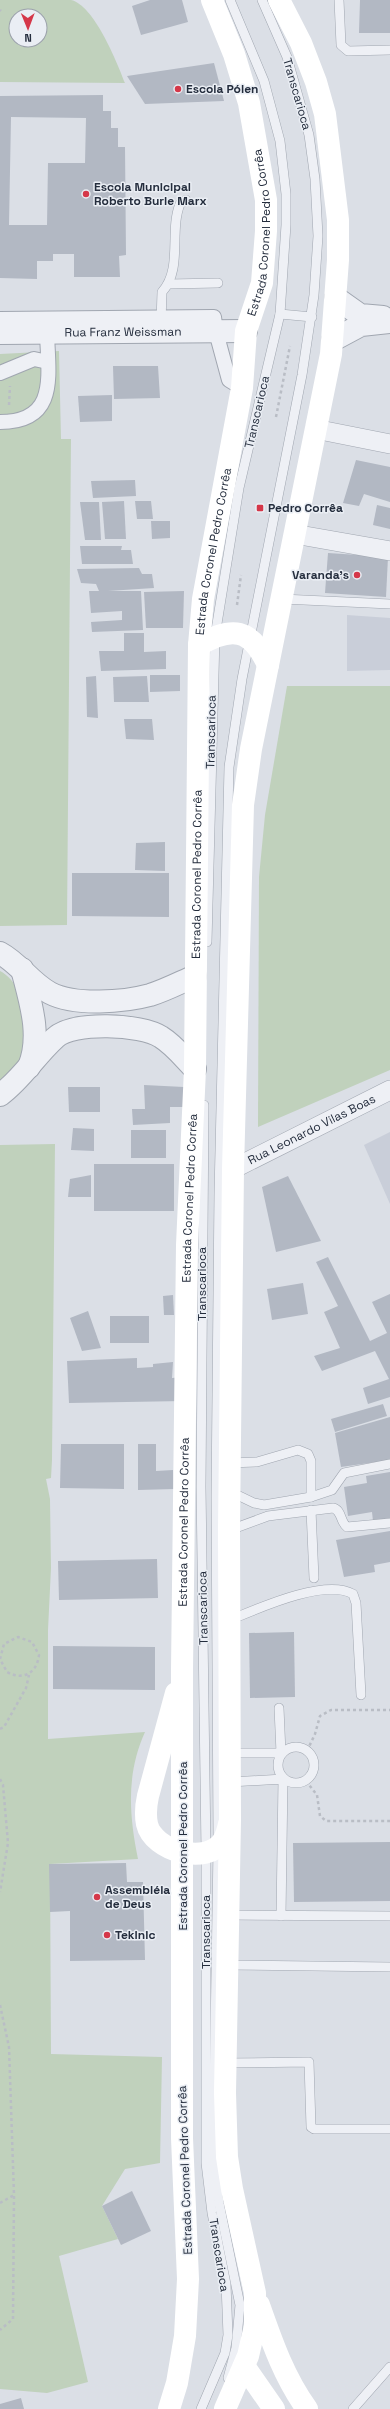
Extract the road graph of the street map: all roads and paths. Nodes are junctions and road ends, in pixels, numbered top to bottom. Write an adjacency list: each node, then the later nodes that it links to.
1 (212, 0): 17 (main road, Estrada Coronel Pedro Corrêa)
2 (230, 0): 11 (lane, Transcarioca)
3 (262, 0): 12 (lane, Transcarioca)
4 (279, 0): 10 (main road)
5 (340, 0): 6 (lane)
6 (390, 50)
7 (186, 200): 9 (lane)
8 (218, 283): 9 (lane)
9 (169, 284): 16 (lane)
10 (336, 298): 13 (street); 21 (main road)
11 (280, 314): 12 (lane); 37 (lane, Transcarioca)
12 (312, 317): 36 (lane, Transcarioca)
13 (390, 317)
14 (0, 319): 16 (street)
15 (390, 322): 21 (street)
16 (161, 324): 18 (street, Rua Franz Weissman); 19 (street, Rua Franz Weissman)
17 (246, 331): 19 (street, Rua Franz Weissman); 25 (main road, Estrada Coronel Pedro Corrêa)
18 (47, 332): 20 (street, Rua Franz Weissman); 23 (street)
19 (216, 332): 25 (street)
20 (0, 333)
21 (333, 340): 28 (main road)
22 (290, 346): 26 (path)
23 (48, 362): 24 (street); 27 (street)
24 (0, 373)
25 (242, 388): 37 (main road, Estrada Coronel Pedro Corrêa)
26 (276, 417)
27 (0, 422)
28 (315, 429): 29 (street); 30 (main road)
29 (390, 444)
30 (294, 534): 31 (street); 33 (main road)
31 (390, 551)
32 (241, 574): 35 (path)
33 (282, 599): 34 (lane); 38 (main road)
34 (390, 604)
35 (237, 605)
36 (250, 638): 37 (main road); 38 (main road); 75 (lane, Transcarioca)
37 (207, 641): 39 (lane, Transcarioca); 42 (main road, Estrada Coronel Pedro Corrêa)
38 (268, 665): 48 (main road)
39 (207, 949)
40 (0, 953): 41 (street)
41 (22, 969): 42 (street); 44 (street)
42 (196, 976): 43 (main road, Estrada Coronel Pedro Corrêa)
43 (201, 1066): 44 (street); 60 (main road, Estrada Coronel Pedro Corrêa)
44 (28, 1068): 47 (street)
45 (390, 1090): 48 (street, Rua Leonardo Vilas Boas)
46 (204, 1092): 75 (lane, Transcarioca)
47 (0, 1095)
48 (233, 1169): 49 (main road)
49 (230, 1463): 51 (main road); 52 (lane)
50 (390, 1464): 52 (lane)
51 (230, 1491): 52 (lane); 55 (main road)
52 (315, 1497)
53 (316, 1509): 54 (lane); 55 (lane); 56 (lane)
54 (390, 1523)
55 (229, 1530): 57 (main road)
56 (314, 1578)
57 (230, 1620): 62 (lane); 67 (main road)
58 (0, 1651): 59 (path); 61 (path)
59 (0, 1659): 61 (path)
60 (182, 1671): 76 (main road, Estrada Coronel Pedro Corrêa); 76 (main road)
61 (29, 1674): 65 (path)
62 (361, 1695)
63 (279, 1708): 68 (lane)
64 (390, 1710): 66 (path)
65 (0, 1729)
66 (307, 1750): 68 (lane); 71 (lane)
67 (230, 1753): 68 (lane); 72 (main road)
68 (281, 1753): 70 (lane)
69 (0, 1779): 77 (path)
70 (283, 1779): 71 (lane); 72 (lane); 79 (lane)
71 (306, 1781): 74 (path)
72 (230, 1782): 73 (main road)
73 (230, 1820): 75 (main road); 78 (main road)
74 (390, 1821)
75 (212, 1849): 76 (main road); 94 (lane, Transcarioca); 95 (lane, Transcarioca)
76 (183, 1853): 93 (main road, Estrada Coronel Pedro Corrêa)
77 (0, 1892)
78 (229, 1915): 79 (lane); 81 (main road)
79 (281, 1916): 80 (lane)
80 (390, 1916)
81 (228, 1964): 82 (lane); 84 (main road)
82 (390, 1967)
83 (0, 2005): 86 (path)
84 (225, 2063): 85 (lane); 88 (main road)
85 (390, 2129)
86 (14, 2195): 87 (path); 89 (path)
87 (0, 2203)
88 (255, 2293): 90 (main road); 98 (main road)
89 (0, 2330)
90 (244, 2366): 96 (main road); 97 (main road)
91 (390, 2367): 92 (lane)
92 (356, 2407)
93 (169, 2409)
94 (201, 2409)
95 (215, 2409)
96 (225, 2409)
97 (274, 2409)
98 (307, 2409)

